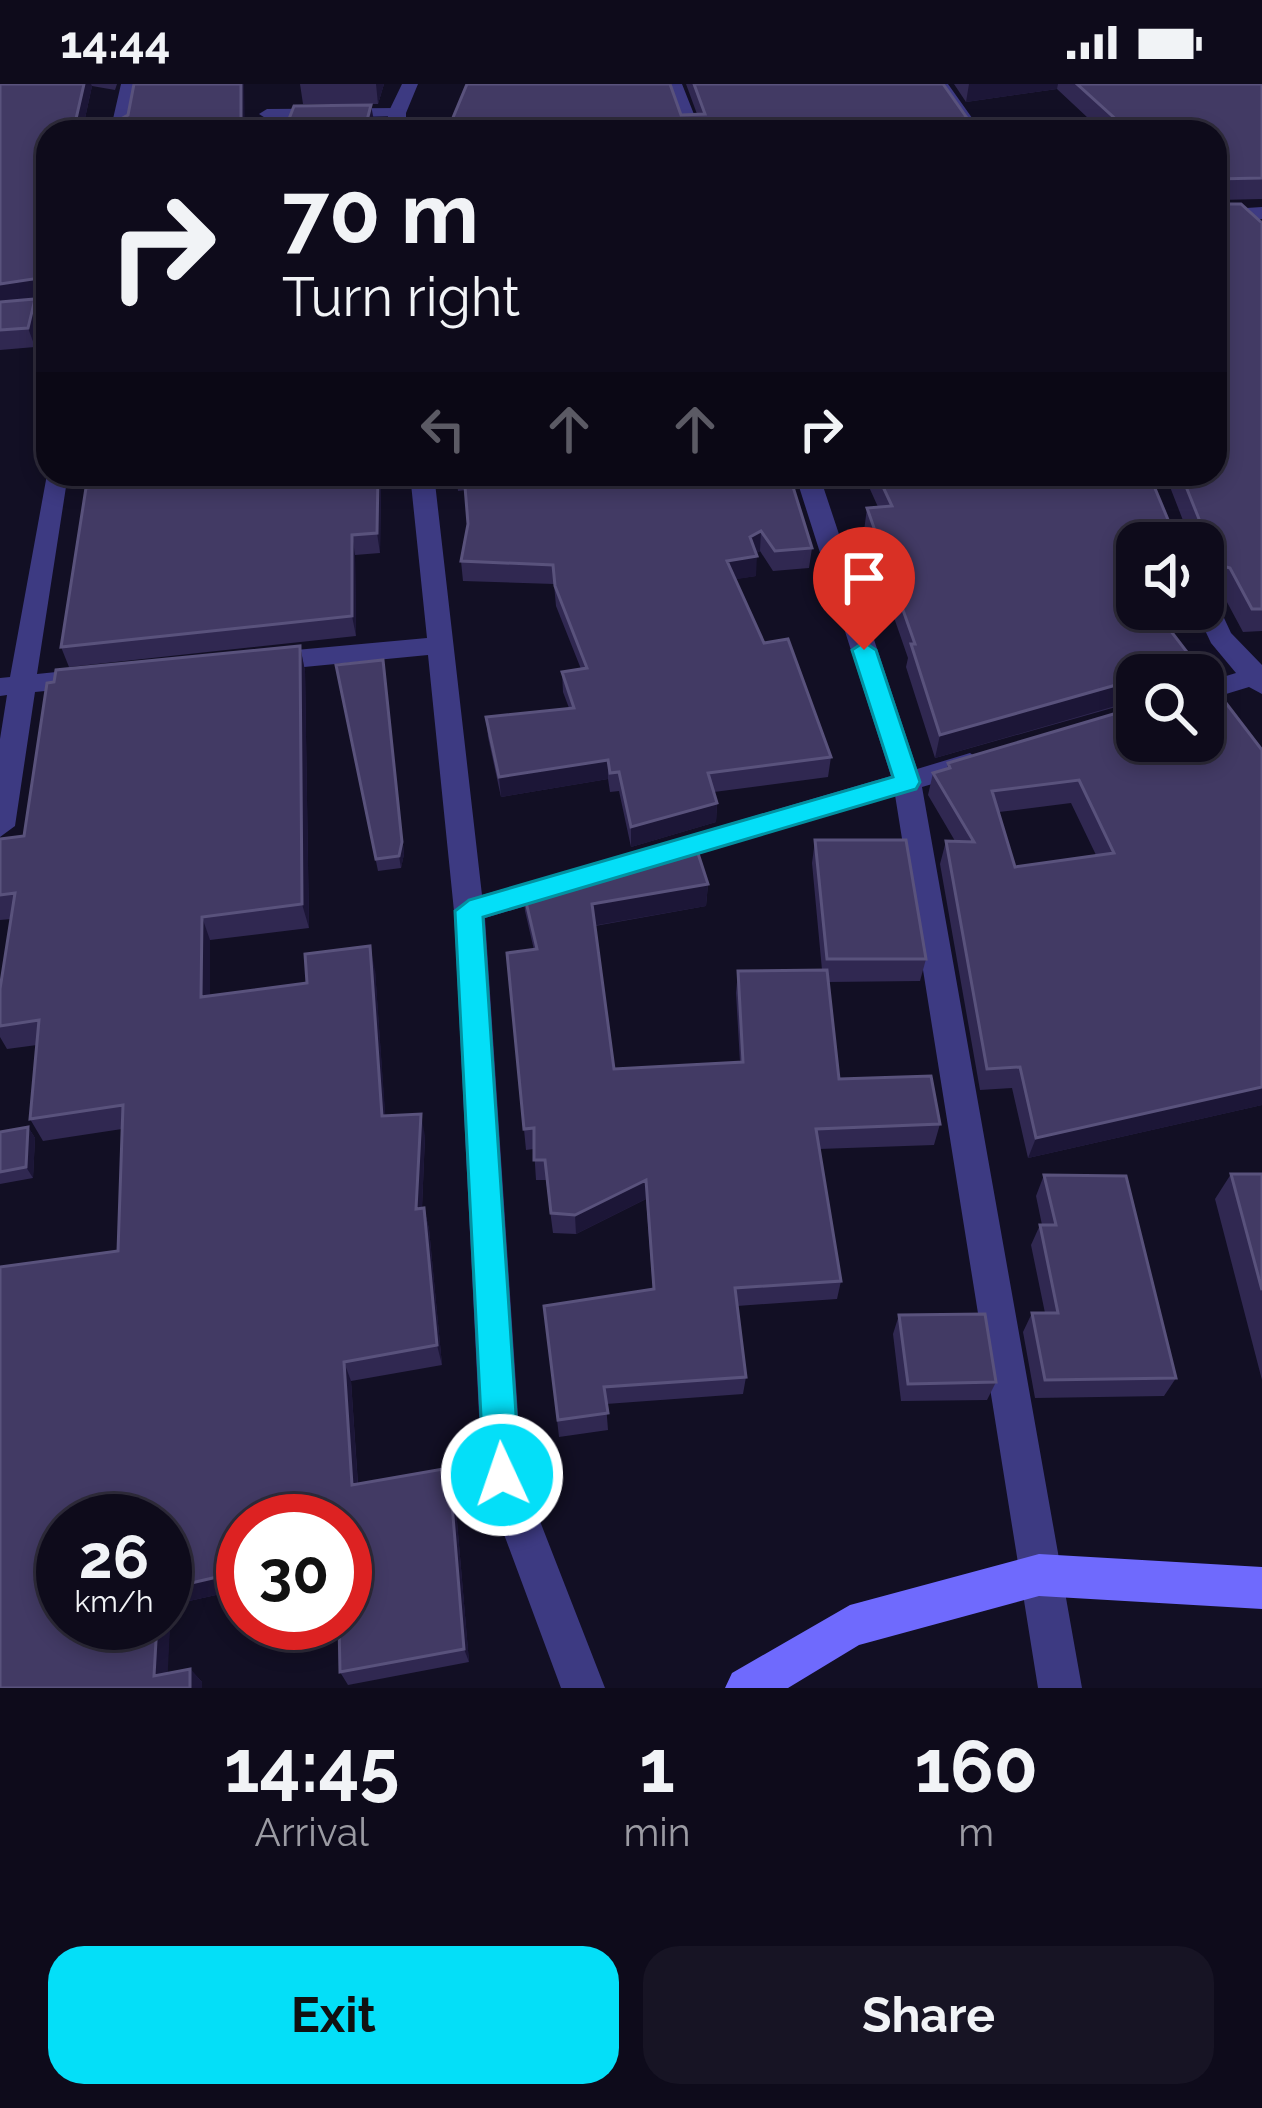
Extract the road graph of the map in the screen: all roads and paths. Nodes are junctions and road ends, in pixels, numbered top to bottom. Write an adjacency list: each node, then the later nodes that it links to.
1 (129, 84): 6 (street)
2 (410, 84): 8 (street)
3 (674, 84): 9 (street)
4 (940, 84): 10 (street)
5 (268, 113): 7 (lane)
6 (121, 120)
7 (368, 120)
8 (398, 120)
9 (688, 120)
10 (965, 120)
11 (1262, 213): 12 (street)
12 (1227, 215)
13 (36, 308): 14 (street)
14 (0, 311)
15 (54, 486): 23 (street)
16 (423, 486): 19 (street)
17 (811, 486): 26 (street)
18 (1217, 630): 22 (street)
19 (442, 645): 20 (street); 28 (street)
20 (234, 664)
21 (118, 675): 23 (street)
22 (1260, 678): 24 (street)
23 (13, 685): 27 (street)
24 (1224, 687)
25 (991, 757): 26 (street)
26 (907, 782): 28 (street); 29 (street)
27 (0, 826)
28 (469, 911): 31 (street)
29 (1039, 1575): 30 (main road); 32 (main road); 33 (street)
30 (1262, 1588)
31 (583, 1688)
32 (747, 1688)
33 (1060, 1688)

